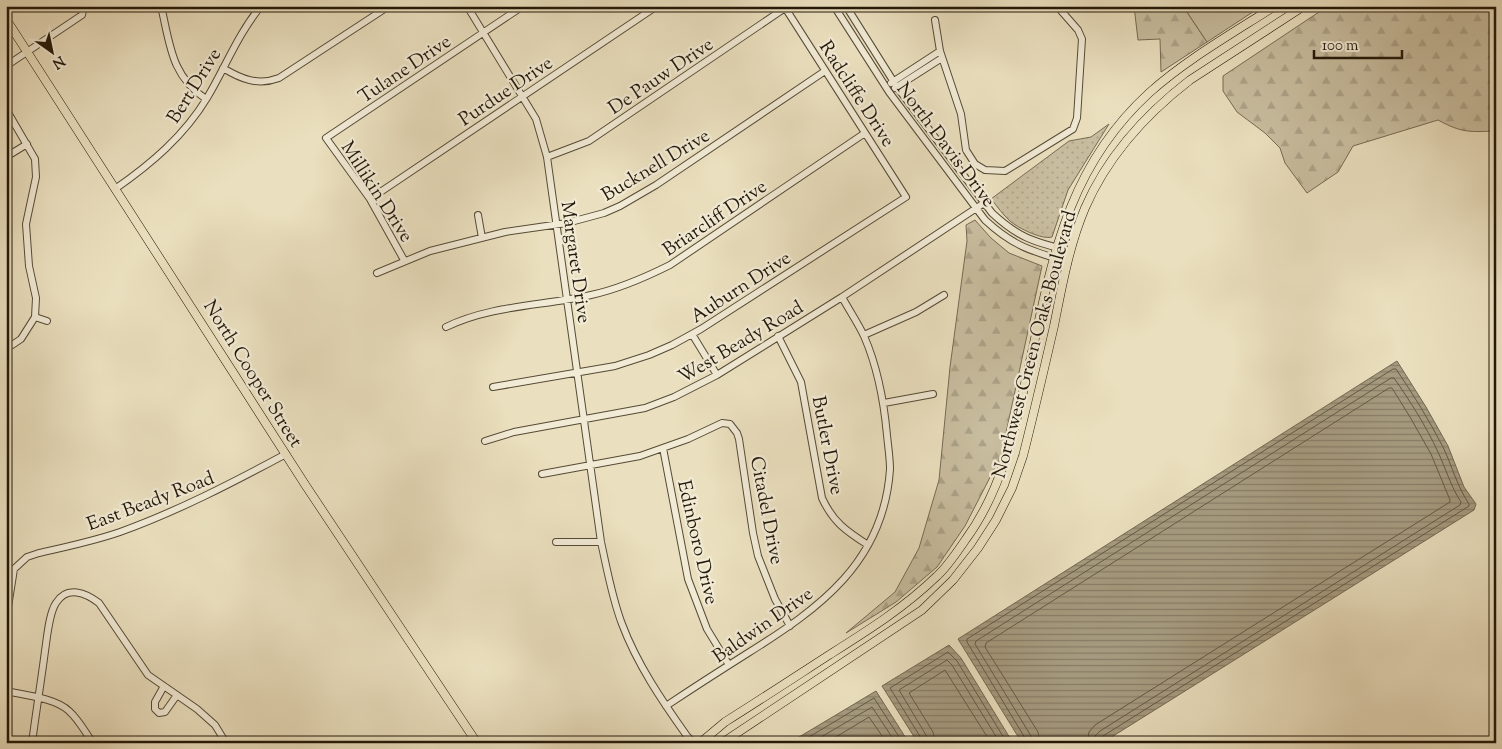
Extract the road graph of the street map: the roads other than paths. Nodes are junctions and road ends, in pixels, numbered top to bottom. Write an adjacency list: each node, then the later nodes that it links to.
1 (84, 6): 19 (street)
2 (161, 6): 27 (street)
3 (261, 6): 22 (street, Bert Drive)
4 (389, 6): 22 (street)
5 (467, 6): 16 (street, Margaret Drive)
6 (523, 6): 16 (street, Tulane Drive)
7 (657, 6): 26 (street, Purdue Drive)
8 (834, 6): 25 (street, North Davis Drive)
9 (846, 6): 24 (street, North Davis Drive)
10 (1057, 6): 20 (street)
11 (1275, 6): 17 (main road, Northwest Green Oaks Boulevard)
12 (1304, 6): 18 (main road, Northwest Green Oaks Boulevard)
13 (784, 7): 23 (street, Radcliffe Drive); 33 (street, De Pauw Drive)
14 (6, 19): 19 (main road, North Cooper Street)
15 (935, 20): 20 (street)
16 (484, 33): 26 (street, Margaret Drive); 30 (street, Tulane Drive)
17 (1228, 37): 18 (main road); 42 (main road, Northwest Green Oaks Boulevard)
18 (1236, 50): 43 (main road, Northwest Green Oaks Boulevard)
19 (28, 52): 21 (street); 34 (main road, North Cooper Street)
20 (941, 54): 24 (street)
21 (6, 66)
22 (223, 68): 27 (street, Bert Drive)
23 (825, 71): 29 (street, Radcliffe Drive); 40 (street, Bucknell Drive)
24 (895, 84): 25 (street); 37 (street, North Davis Drive)
25 (887, 89): 38 (street, North Davis Drive)
26 (523, 96): 33 (street, Margaret Drive); 36 (street, Purdue Drive)
27 (206, 99): 34 (street, Bert Drive)
28 (6, 109): 31 (street)
29 (866, 133): 35 (street, Radcliffe Drive); 50 (street, Briarcliff Drive)
30 (326, 138): 36 (street, Millikin Drive)
31 (27, 144): 32 (street); 51 (street)
32 (6, 157)
33 (547, 157): 40 (street, Margaret Drive)
34 (115, 189): 66 (main road, North Cooper Street)
35 (906, 197): 54 (street, Auburn Drive)
36 (370, 199): 45 (street, Millikin Drive)
37 (984, 204): 38 (street, West Beady Road); 42 (street, North Davis Drive)
38 (977, 208): 44 (street, North Davis Drive); 49 (street, West Beady Road)
39 (478, 215): 41 (street)
40 (556, 224): 41 (street, Bucknell Drive); 50 (street, Margaret Drive)
41 (482, 238): 45 (street, Bucknell Drive)
42 (1056, 247): 43 (street, North Davis Drive); 44 (main road, Northwest Green Oaks Boulevard)
43 (1070, 251): 46 (main road, Northwest Green Oaks Boulevard)
44 (1053, 258): 46 (street, North Davis Drive); 86 (main road, Northwest Green Oaks Boulevard)
45 (404, 260): 47 (street, Bucknell Drive)
46 (1068, 262): 80 (main road, Northwest Green Oaks Boulevard)
47 (377, 273)
48 (944, 295): 55 (street)
49 (842, 297): 55 (street, Baldwin Drive); 56 (street, West Beady Road)
50 (567, 299): 53 (street, Briarcliff Drive); 58 (street, Margaret Drive)
51 (35, 317): 52 (street); 57 (street)
52 (47, 321)
53 (446, 327)
54 (692, 334): 58 (street, Auburn Drive); 59 (street)
55 (864, 335): 62 (street, Baldwin Drive)
56 (778, 336): 59 (street, West Beady Road); 71 (street, Butler Drive)
57 (6, 349)
58 (577, 373): 60 (street, Auburn Drive); 63 (street, Margaret Drive)
59 (717, 375): 63 (street, West Beady Road)
60 (493, 387)
61 (933, 394): 62 (street)
62 (884, 403): 71 (street, Baldwin Drive)
63 (584, 419): 64 (street, West Beady Road); 67 (street, Margaret Drive)
64 (485, 442)
65 (662, 448): 67 (street); 73 (street, Citadel Drive); 74 (street, Edinboro Drive)
66 (286, 454): 72 (street, East Beady Road); 84 (main road, North Cooper Street)
67 (590, 465): 68 (street); 70 (street, Margaret Drive)
68 (542, 474)
69 (556, 542): 70 (street)
70 (601, 542): 79 (street, Margaret Drive)
71 (868, 545): 73 (street, Baldwin Drive)
72 (6, 620)
73 (790, 626): 74 (street, Baldwin Drive)
74 (729, 665): 79 (street, Baldwin Drive)
75 (164, 686): 77 (street); 77 (street); 78 (street)
76 (6, 691): 78 (street)
77 (177, 695): 83 (street)
78 (38, 698): 81 (street); 82 (street)
79 (666, 706): 85 (street, Margaret Drive)
80 (726, 741)
81 (32, 743)
82 (93, 743)
83 (226, 743)
84 (477, 743)
85 (694, 743)
86 (700, 743)

